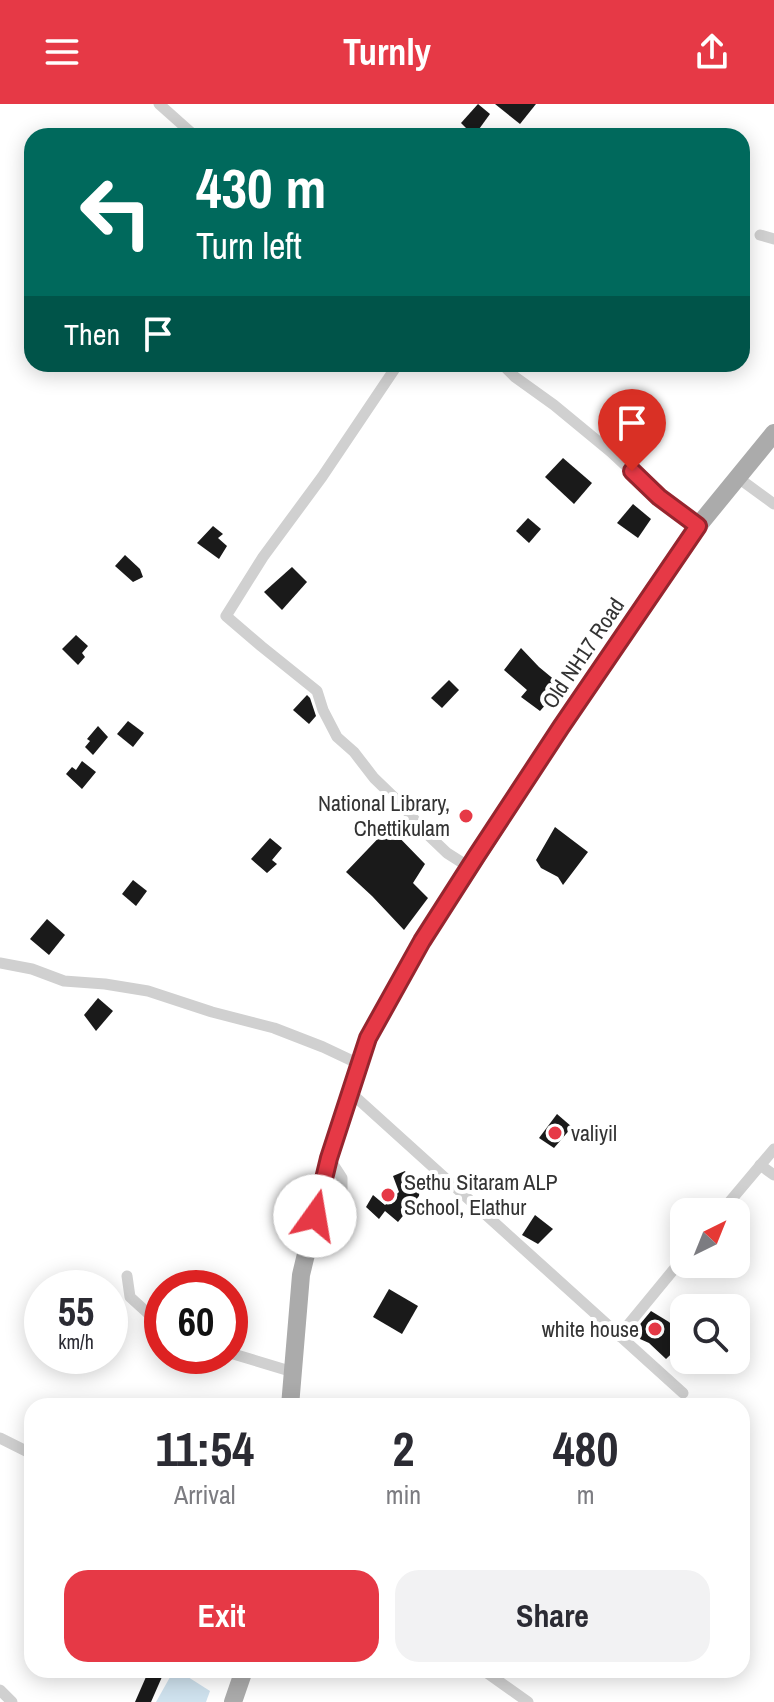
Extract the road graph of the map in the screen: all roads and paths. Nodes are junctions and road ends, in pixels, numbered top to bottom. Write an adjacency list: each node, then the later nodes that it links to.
1 (159, 104): 2 (street)
2 (189, 128)
3 (760, 235): 4 (street)
4 (774, 239)
5 (393, 372): 11 (street)
6 (510, 372): 10 (street)
7 (774, 433): 8 (main road, Old NH17 Road)
8 (737, 477): 9 (street); 10 (main road, Old NH17 Road)
9 (774, 504)
10 (698, 526): 11 (main road, Old NH17 Road)
11 (469, 867): 13 (main road, Old NH17 Road)
12 (0, 963): 13 (street)
13 (359, 1064): 14 (main road, Old NH17 Road)
14 (350, 1092): 16 (main road, Old NH17 Road); 24 (street)
15 (774, 1149): 17 (street)
16 (329, 1158): 20 (street); 26 (main road, Old NH17 Road)
17 (760, 1165): 18 (street); 19 (street)
18 (774, 1175)
19 (733, 1198)
20 (336, 1241)
21 (670, 1274): 24 (street)
22 (128, 1283): 23 (street)
23 (144, 1310)
24 (619, 1336): 27 (street)
25 (248, 1358): 26 (street)
26 (293, 1372): 28 (main road, Old NH17 Road)
27 (683, 1393)
28 (291, 1398)
29 (0, 1438): 30 (street)
30 (24, 1450)
31 (241, 1678): 35 (main road)
32 (494, 1678): 36 (street)
33 (0, 1690): 34 (street)
34 (12, 1702)
35 (233, 1702)
36 (528, 1702)

